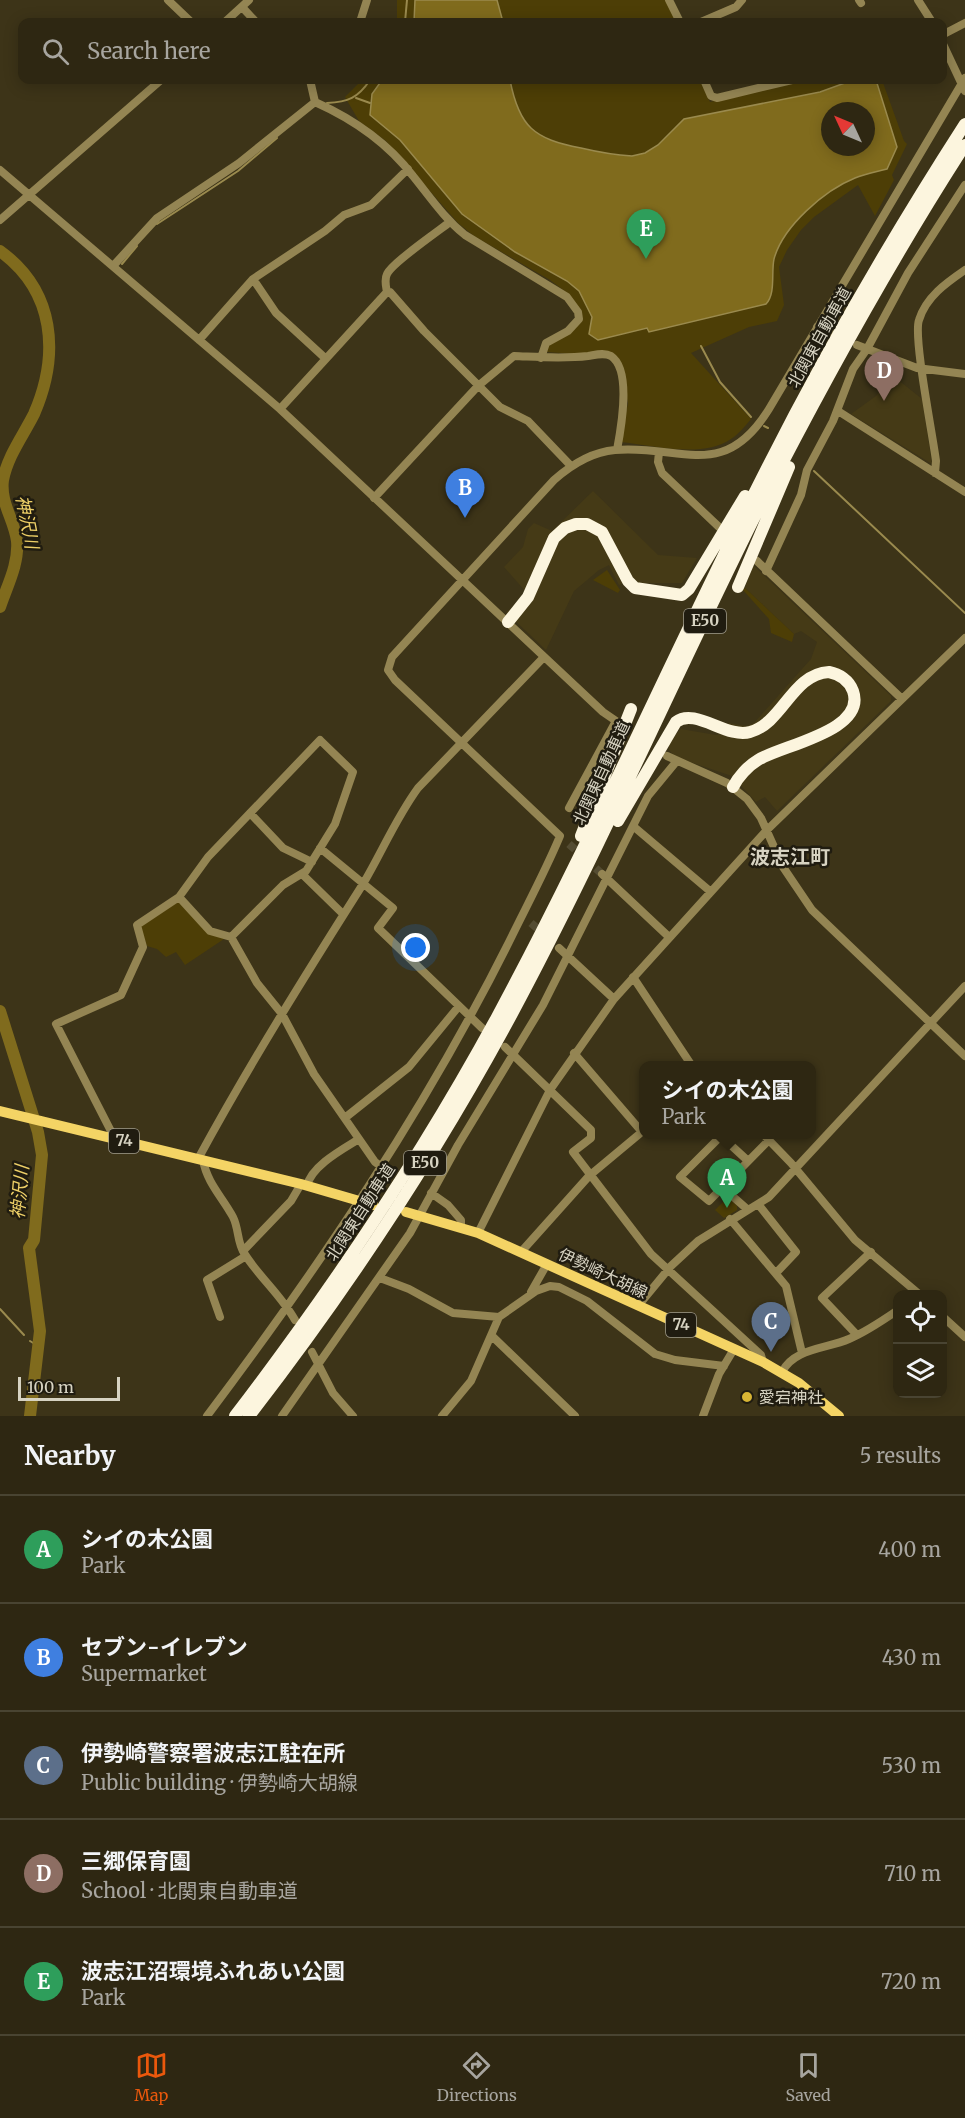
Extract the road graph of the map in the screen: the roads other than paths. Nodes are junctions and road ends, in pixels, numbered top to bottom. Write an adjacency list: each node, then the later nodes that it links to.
1 (168, 0): 8 (street)
2 (249, 0): 7 (street)
3 (367, 0): 11 (street)
4 (669, 0): 12 (street)
5 (742, 0): 13 (street)
6 (918, 0): 14 (street)
7 (242, 7): 9 (street); 10 (street)
8 (188, 18)
9 (230, 18)
10 (252, 18)
11 (361, 18)
12 (678, 18)
13 (710, 18)
14 (930, 18)
15 (965, 23): 16 (street)
16 (947, 32)
17 (947, 52): 22 (street)
18 (156, 84): 29 (street)
19 (312, 84): 23 (street)
20 (706, 84): 21 (street)
21 (775, 84)
22 (964, 84): 36 (street)
23 (315, 102): 26 (street); 32 (street)
24 (965, 124): 49 (highway, 北関東自動車道 / E50)
25 (965, 145): 41 (highway, 北関東自動車道 / E50)
26 (408, 169): 31 (street); 34 (street)
27 (0, 170): 29 (street)
28 (965, 185): 40 (street)
29 (28, 194): 30 (street); 32 (street)
30 (0, 220)
31 (450, 222): 35 (street); 43 (street)
32 (114, 265): 38 (street)
33 (965, 270): 44 (street)
34 (253, 279): 38 (street); 42 (street)
35 (387, 292): 42 (street); 46 (street)
36 (817, 327): 37 (street); 51 (street)
37 (830, 333)
38 (199, 340): 47 (street)
39 (857, 345): 40 (street)
40 (867, 349): 44 (street); 48 (street)
41 (842, 352): 60 (highway); 84 (highway, 北関東自動車道 / E50)
42 (325, 358): 47 (street)
43 (541, 358): 46 (street); 50 (street)
44 (923, 369): 45 (street); 53 (street)
45 (965, 374)
46 (478, 386): 52 (street); 55 (street)
47 (280, 409): 55 (street)
48 (838, 411): 53 (street); 58 (street)
49 (796, 413): 62 (highway); 92 (highway, 北関東自動車道 / E50)
50 (617, 450): 51 (street); 52 (street)
51 (659, 452): 56 (street)
52 (571, 466): 59 (street)
53 (935, 473): 54 (street)
54 (965, 492)
55 (374, 498): 59 (street)
56 (719, 527)
57 (757, 561): 58 (street)
58 (766, 572): 65 (street)
59 (463, 581): 62 (street); 68 (street)
60 (738, 587)
61 (627, 588): 62 (highway)
62 (508, 622): 64 (street)
63 (965, 638): 65 (street)
64 (544, 657): 68 (street); 72 (street)
65 (902, 699): 75 (street)
66 (631, 709): 92 (highway)
67 (722, 722): 71 (highway)
68 (462, 742): 76 (street); 82 (street)
69 (667, 756): 70 (street)
70 (676, 762): 71 (street); 74 (street)
71 (733, 787): 75 (street); 84 (highway)
72 (569, 808)
73 (250, 813): 78 (street); 79 (street); 85 (street)
74 (633, 826): 81 (street); 83 (street)
75 (767, 830): 83 (street); 100 (street)
76 (560, 836): 77 (street); 87 (street)
77 (569, 843)
78 (320, 848): 79 (street); 82 (street)
79 (312, 862): 80 (street)
80 (302, 874): 86 (street); 89 (street)
81 (605, 877): 90 (street); 93 (street)
82 (364, 882): 86 (street); 97 (street)
83 (711, 892): 90 (street)
84 (574, 894): 163 (highway, 北関東自動車道 / E50)
85 (178, 897): 89 (street); 112 (street)
86 (343, 914): 98 (street)
87 (522, 915): 88 (street); 99 (street)
88 (531, 923)
89 (231, 937): 98 (street)
90 (669, 937): 94 (street)
91 (559, 948): 93 (street)
92 (530, 956): 162 (highway, 北関東自動車道 / E50)
93 (567, 957): 96 (street); 103 (street)
94 (633, 977): 96 (street); 106 (street)
95 (965, 986): 100 (street)
96 (614, 999): 104 (street)
97 (459, 1006): 99 (street); 109 (street)
98 (282, 1014): 109 (street); 118 (street)
99 (471, 1018): 101 (street); 120 (street)
100 (930, 1023): 105 (street); 121 (street)
101 (482, 1028)
102 (505, 1047): 103 (street)
103 (512, 1053): 107 (street); 125 (street)
104 (574, 1053): 107 (street); 110 (street)
105 (965, 1056)
106 (689, 1061)
107 (550, 1090): 122 (street); 134 (street)
108 (0, 1111): 112 (main road, 74)
109 (346, 1117): 113 (street)
110 (639, 1127)
111 (639, 1135): 122 (street)
112 (115, 1139): 118 (main road, 74)
113 (359, 1139): 120 (street); 123 (street)
114 (718, 1139): 124 (street)
115 (724, 1139): 119 (street)
116 (764, 1139): 119 (street)
117 (768, 1139): 121 (street)
118 (200, 1160): 123 (main road, 74); 137 (street)
119 (747, 1160): 124 (street)
120 (382, 1167): 126 (street)
121 (795, 1168): 127 (street); 136 (street)
122 (589, 1176): 135 (street); 139 (street)
123 (304, 1185): 126 (main road, 74); 137 (street)
124 (722, 1187): 129 (street)
125 (431, 1193): 131 (street); 133 (street)
126 (358, 1201): 128 (main road, 74); 145 (street)
127 (758, 1204): 129 (street); 140 (street)
128 (373, 1205)
129 (747, 1209): 132 (street)
130 (406, 1212): 131 (main road, 伊勢崎大胡線 / 74)
131 (420, 1215): 133 (main road, 伊勢崎大胡線 / 74); 141 (street)
132 (730, 1219): 139 (street); 140 (street)
133 (461, 1227): 134 (main road, 伊勢崎大胡線 / 74)
134 (478, 1233): 135 (main road, 伊勢崎大胡線 / 74)
135 (521, 1252): 138 (main road, 伊勢崎大胡線 / 74)
136 (871, 1252): 142 (street); 151 (street)
137 (244, 1253): 145 (street); 147 (street)
138 (547, 1264): 143 (street); 144 (main road, 伊勢崎大胡線 / 74)
139 (668, 1269): 144 (street); 157 (street)
140 (777, 1272): 156 (street)
141 (380, 1278): 148 (street); 158 (street)
142 (914, 1290)
143 (528, 1296): 148 (street); 159 (street)
144 (639, 1306): 154 (main road, 伊勢崎大胡線 / 74)
145 (288, 1307): 149 (street); 161 (street)
146 (893, 1312): 151 (street)
147 (220, 1317)
148 (499, 1317): 152 (street)
149 (295, 1320)
150 (947, 1321): 153 (street)
151 (857, 1335): 156 (street)
152 (492, 1336): 166 (street); 167 (street)
153 (965, 1337)
154 (734, 1349): 157 (main road, 伊勢崎大胡線 / 74); 159 (street)
155 (312, 1352): 158 (street)
156 (802, 1353): 160 (street)
157 (763, 1362): 160 (main road, 伊勢崎大胡線 / 74)
158 (319, 1365): 164 (street); 165 (street)
159 (724, 1366): 168 (street)
160 (782, 1372): 169 (main road, 伊勢崎大胡線 / 74)
161 (207, 1416)
162 (235, 1416)
163 (249, 1416)
164 (282, 1416)
165 (353, 1416)
166 (442, 1416)
167 (575, 1416)
168 (703, 1416)
169 (839, 1416)

